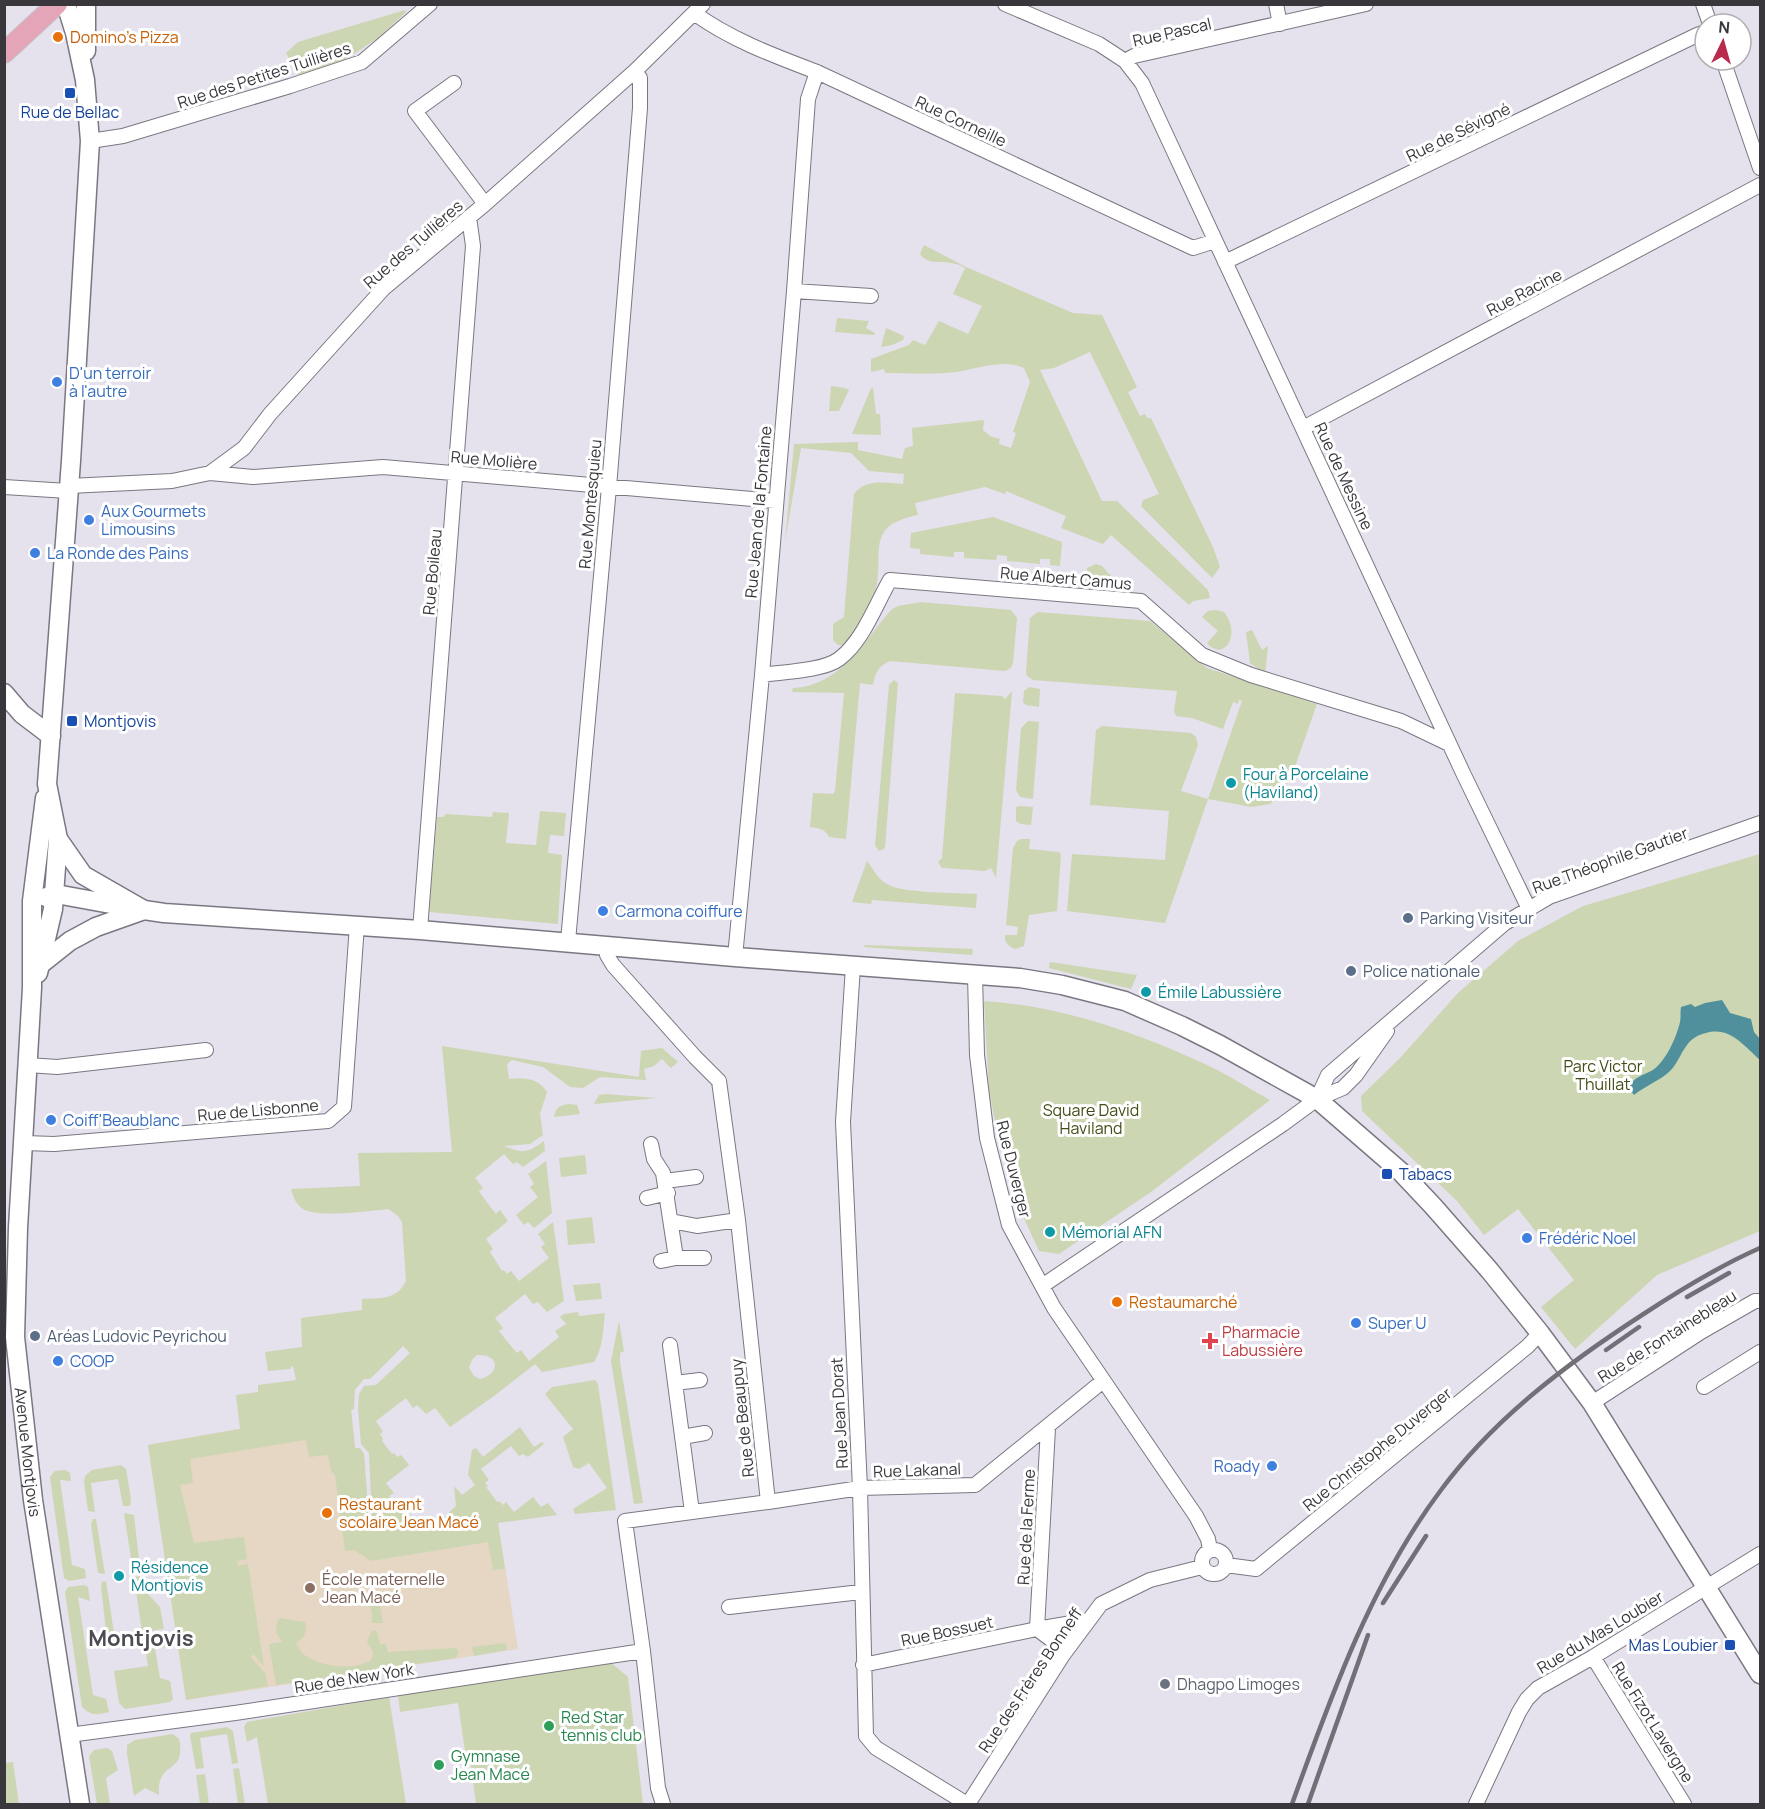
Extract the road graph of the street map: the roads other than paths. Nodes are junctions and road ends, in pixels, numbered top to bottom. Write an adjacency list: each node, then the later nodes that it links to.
1 (57, 4): 11 (main road)
2 (66, 4): 16 (street)
3 (86, 4): 16 (street)
4 (430, 4): 18 (street, Rue des Petites Tuilières)
5 (1005, 4): 12 (street)
6 (1276, 4): 9 (street)
7 (1366, 4): 9 (street, Rue Pascal)
8 (698, 9): 13 (street, Rue des Tuilières); 14 (street, Rue Corneille)
9 (1280, 24): 12 (street, Rue Pascal)
10 (1693, 37): 24 (street, Rue de Sévigné)
11 (4, 53)
12 (1125, 60): 23 (street, Rue de Messine)
13 (635, 71): 21 (street, Rue des Tuilières); 31 (street, Rue Montesquieu)
14 (817, 72): 23 (street, Rue Corneille); 25 (street, Rue Jean de la Fontaine)
15 (1727, 72): 19 (street)
16 (85, 80): 18 (street)
17 (454, 83): 21 (street)
18 (90, 141): 32 (street)
19 (1761, 168)
20 (1761, 185): 27 (street, Rue Racine)
21 (484, 204): 22 (street, Rue des Tuilières)
22 (469, 217): 28 (street, Rue Boileau); 29 (street, Rue des Tuilières)
23 (1215, 241): 24 (street, Rue de Messine)
24 (1225, 262): 27 (street, Rue de Messine)
25 (794, 291): 26 (street); 33 (street, Rue Jean de la Fontaine)
26 (871, 296)
27 (1303, 428): 37 (street, Rue de Messine)
28 (457, 472): 29 (street, Rue Molière); 31 (street, Rue Molière); 46 (street, Rue Boileau)
29 (210, 473): 32 (street, Rue des Tuilières)
30 (4, 487): 32 (street, Rue des Tuilières)
31 (609, 487): 33 (street, Rue Molière); 47 (street, Rue Montesquieu)
32 (68, 488): 36 (street)
33 (775, 501): 34 (street, Rue Jean de la Fontaine)
34 (762, 675): 37 (street, Rue Albert Camus); 49 (street, Rue Jean de la Fontaine)
35 (4, 693): 36 (street)
36 (51, 736): 38 (street)
37 (1449, 744): 43 (street, Rue de Messine)
38 (47, 784): 40 (street); 41 (street, Avenue Montjovis)
39 (1761, 823): 43 (street, Rue Théophile Gautier)
40 (58, 839): 42 (street, Avenue Montjovis); 44 (street)
41 (32, 901): 42 (street); 53 (street, Avenue Montjovis)
42 (55, 901): 44 (street); 50 (street, Avenue Montjovis)
43 (1529, 909): 54 (street, Rue Théophile Gautier)
44 (144, 910): 45 (street); 50 (street)
45 (357, 925): 46 (street); 58 (street, Rue de Lisbonne)
46 (420, 930): 47 (street)
47 (568, 941): 48 (street)
48 (608, 946): 49 (street); 63 (street, Rue de Beaupuy)
49 (735, 957): 51 (street)
50 (41, 964): 53 (street, Avenue Montjovis)
51 (853, 966): 52 (street); 82 (street, Rue Jean Dorat)
52 (975, 975): 57 (street); 68 (street, Rue Duverger)
53 (32, 988): 56 (street, Avenue Montjovis)
54 (1399, 1015): 57 (street, Rue Théophile Gautier); 57 (street, Rue Théophile Gautier)
55 (206, 1050): 56 (street)
56 (28, 1065): 58 (street, Avenue Montjovis)
57 (1317, 1099): 68 (street); 70 (street)
58 (24, 1143): 71 (street, Avenue Montjovis)
59 (651, 1144): 61 (street)
60 (696, 1177): 61 (street)
61 (666, 1187): 62 (street); 64 (street)
62 (647, 1198)
63 (738, 1220): 64 (street); 83 (street, Rue de Beaupuy)
64 (671, 1221): 65 (street)
65 (676, 1258): 66 (street); 67 (street)
66 (704, 1258)
67 (660, 1261)
68 (1042, 1286): 75 (street, Rue Duverger)
69 (1761, 1301): 78 (street, Rue de Fontainebleau)
70 (1540, 1333): 78 (street); 87 (street, Rue Christophe Duverger)
71 (10, 1338): 99 (street, Avenue Montjovis)
72 (670, 1345): 76 (street)
73 (1761, 1352): 77 (street)
74 (700, 1380): 76 (street)
75 (1103, 1381): 79 (street, Rue Lakanal); 85 (street)
76 (675, 1383): 81 (street)
77 (1704, 1387)
78 (1592, 1403): 89 (street)
79 (1048, 1428): 82 (street, Rue Lakanal); 93 (street, Rue de la Ferme)
80 (705, 1432): 81 (street)
81 (682, 1437): 84 (street)
82 (860, 1488): 83 (street, Rue Lakanal); 90 (street, Rue Jean Dorat)
83 (768, 1502): 84 (street)
84 (692, 1512): 94 (street)
85 (1210, 1550): 87 (street); 88 (street)
86 (1761, 1554): 89 (street, Rue du Mas Loubier)
87 (1226, 1564): 88 (street)
88 (1202, 1567): 92 (street, Rue des Frères Bonneff)
89 (1707, 1586): 96 (street, Rue du Mas Loubier); 98 (street)
90 (861, 1592): 91 (street); 97 (street, Rue Jean Dorat)
91 (729, 1607)
92 (1089, 1620): 93 (street, Rue Bossuet); 95 (street, Rue des Frères Bonneff)
93 (1037, 1629): 95 (street); 97 (street, Rue Bossuet)
94 (643, 1651): 99 (street, Rue de New York); 101 (street)
95 (1063, 1655): 102 (street, Rue des Frères Bonneff)
96 (1593, 1657): 103 (street, Rue du Mas Loubier); 104 (street, Rue Fizot Lavergne)
97 (863, 1665): 102 (street, Rue Jean Dorat)
98 (1761, 1674)
99 (69, 1735): 100 (street, Avenue Montjovis)
100 (80, 1804)
101 (663, 1804)
102 (968, 1804)
103 (1476, 1804)
104 (1684, 1804)

